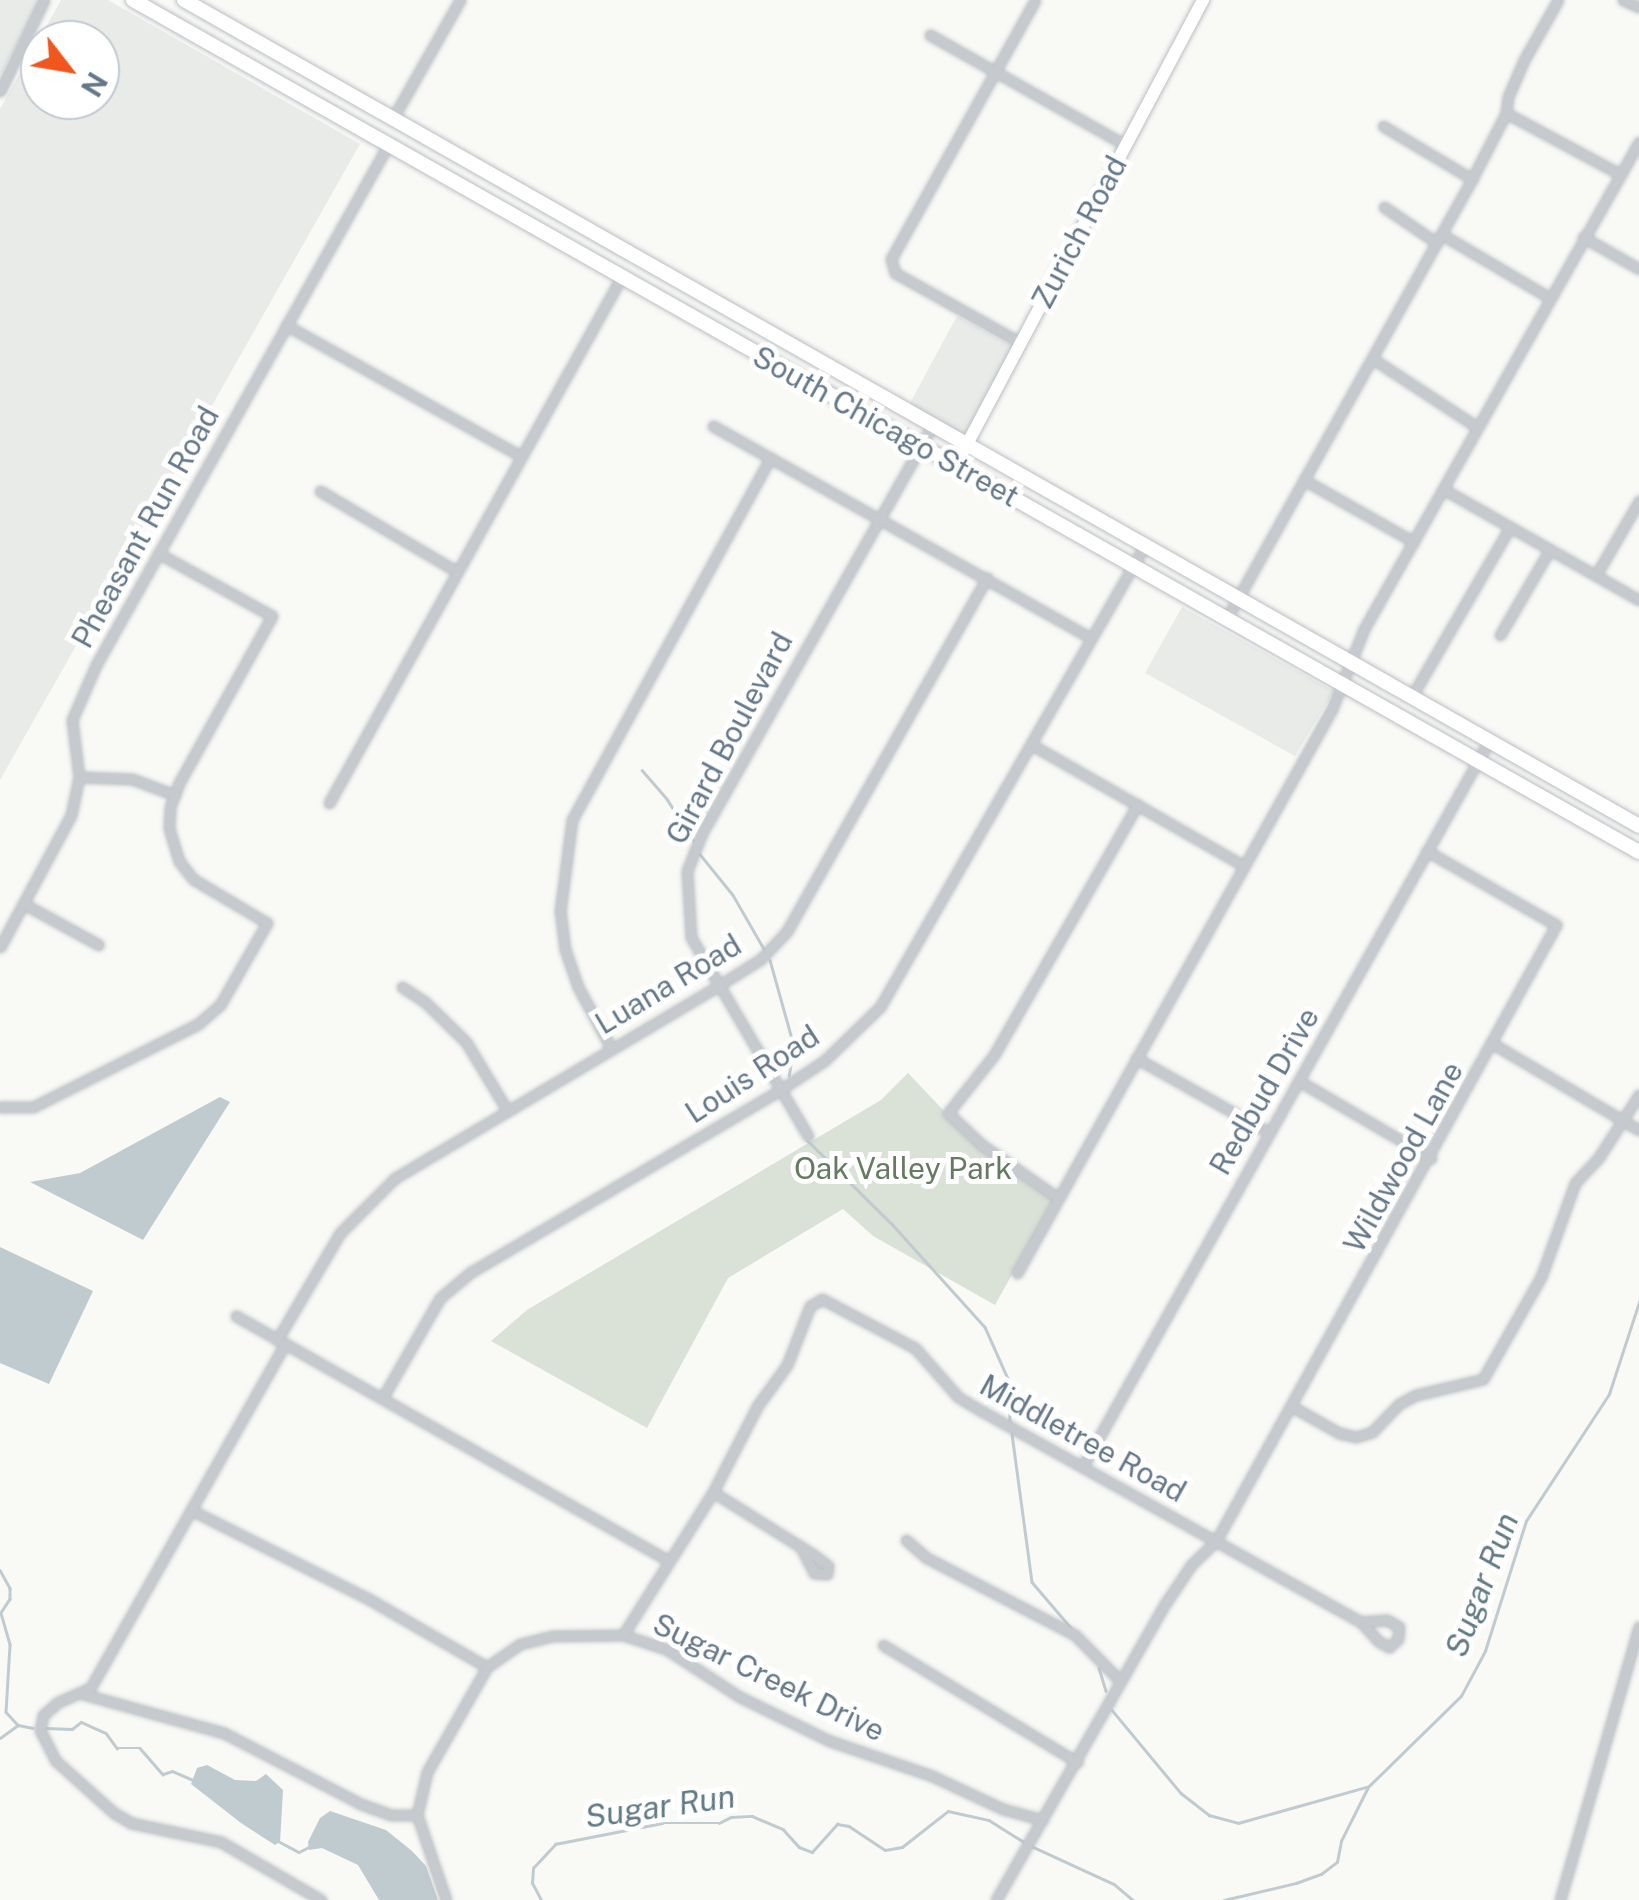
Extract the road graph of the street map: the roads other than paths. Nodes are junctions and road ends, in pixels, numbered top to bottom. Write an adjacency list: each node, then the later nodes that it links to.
1 (44, 0): 14 (street)
2 (133, 0): 12 (main road, South Chicago Street)
3 (184, 0): 10 (main road, South Chicago Street)
4 (460, 0): 17 (street)
5 (1036, 0): 13 (street)
6 (1203, 0): 22 (street, Zurich Road)
7 (1558, 0): 16 (street)
8 (1623, 0): 9 (street)
9 (1639, 6)
10 (228, 24): 12 (street); 15 (main road, South Chicago Street)
11 (930, 36): 13 (street)
12 (215, 46): 18 (main road, South Chicago Street)
13 (995, 72): 22 (street); 34 (street)
14 (0, 91)
15 (362, 102): 17 (main road, South Chicago Street); 18 (street)
16 (1506, 113): 23 (street); 24 (street)
17 (393, 118): 25 (main road, South Chicago Street)
18 (351, 123): 21 (main road, South Chicago Street)
19 (1382, 126): 24 (street)
20 (1639, 142): 23 (street)
21 (388, 145): 27 (main road, South Chicago Street); 33 (street, Pheasant Run Road)
22 (1125, 145): 34 (street, Zurich Road)
23 (1620, 174): 28 (street)
24 (1472, 179): 29 (street)
25 (537, 198): 27 (street); 36 (main road, South Chicago Street)
26 (1384, 207): 29 (street)
27 (522, 223): 31 (main road, South Chicago Street)
28 (1583, 237): 30 (street); 32 (street)
29 (1439, 238): 32 (street); 35 (street)
30 (1639, 269)
31 (621, 278): 40 (main road, South Chicago Street); 41 (street)
32 (1550, 298): 38 (street)
33 (286, 325): 41 (street); 53 (street, Pheasant Run Road)
34 (1019, 342): 39 (street, Zurich Road)
35 (1373, 359): 38 (street); 44 (street)
36 (933, 423): 39 (main road, South Chicago Street); 40 (street, Girard Boulevard)
37 (713, 426): 42 (street)
38 (1477, 427): 45 (street)
39 (967, 443): 43 (street, Zurich Road); 51 (main road, South Chicago Street)
40 (921, 445): 43 (main road, South Chicago Street); 48 (street, Girard Boulevard)
41 (520, 456): 55 (street)
42 (770, 458): 48 (street); 83 (street)
43 (956, 465): 54 (main road, South Chicago Street)
44 (1304, 480): 50 (street); 58 (street)
45 (1443, 489): 49 (street); 50 (street)
46 (320, 492): 55 (street)
47 (1639, 501): 56 (street)
48 (879, 518): 57 (street); 80 (street, Girard Boulevard)
49 (1510, 527): 52 (street); 65 (street)
50 (1414, 542): 63 (street)
51 (1145, 545): 54 (street, Louis Road); 58 (main road, South Chicago Street)
52 (1550, 549): 56 (street); 61 (street)
53 (158, 553): 69 (street, Pheasant Run Road); 70 (street)
54 (1132, 564): 60 (main road, South Chicago Street); 62 (street, Louis Road)
55 (456, 571): 71 (street)
56 (1596, 575): 59 (street)
57 (986, 578): 62 (street); 80 (street, Luana Road)
58 (1238, 598): 60 (street); 63 (main road, South Chicago Street)
59 (1639, 600)
60 (1227, 618): 64 (main road, South Chicago Street)
61 (1500, 635)
62 (1091, 638): 67 (street, Louis Road)
63 (1352, 662): 64 (street); 65 (main road, South Chicago Street)
64 (1343, 683): 68 (main road, South Chicago Street); 76 (street)
65 (1412, 696): 66 (main road, South Chicago Street)
66 (1489, 741): 68 (street, Redbud Drive); 73 (main road, South Chicago Street)
67 (1032, 746): 72 (street); 86 (street, Louis Road)
68 (1478, 761): 74 (street, Redbud Drive); 75 (main road, South Chicago Street)
69 (79, 777): 70 (street); 77 (street, Pheasant Run Road)
70 (174, 795): 88 (street)
71 (328, 804)
72 (1138, 804): 76 (street); 95 (street)
73 (1639, 826)
74 (1427, 850): 82 (street, Wildwood Lane); 85 (street, Redbud Drive)
75 (1639, 852)
76 (1244, 866): 84 (street)
77 (24, 904): 78 (street); 79 (street, Pheasant Run Road)
78 (98, 945)
79 (0, 948)
80 (718, 986): 83 (street, Luana Road); 86 (street, Girard Boulevard)
81 (402, 987): 89 (street)
82 (1493, 1044): 90 (street); 94 (street, Wildwood Lane)
83 (611, 1048): 89 (street, Luana Road)
84 (1136, 1058): 92 (street); 95 (street)
85 (1299, 1080): 92 (street, Redbud Drive); 94 (street)
86 (780, 1090): 93 (street, Girard Boulevard); 99 (street, Louis Road)
87 (1639, 1095): 90 (street)
88 (0, 1106)
89 (507, 1110): 98 (street, Luana Road)
90 (1624, 1122): 91 (street); 100 (street)
91 (1639, 1130)
92 (1268, 1132): 101 (street, Redbud Drive)
93 (808, 1136)
94 (1432, 1158): 100 (street, Wildwood Lane)
95 (1058, 1198): 96 (street)
96 (1017, 1273)
97 (236, 1316): 98 (street)
98 (281, 1342): 99 (street); 103 (street, Luana Road)
99 (383, 1397): 107 (street)
100 (1293, 1407): 105 (street, Wildwood Lane)
101 (1083, 1466): 102 (street, Middletree Road); 105 (street, Middletree Road)
102 (713, 1492): 106 (street); 107 (street, Middletree Road)
103 (191, 1510): 112 (street); 114 (street, Luana Road)
104 (906, 1540): 113 (street)
105 (1216, 1541): 108 (street, Middletree Road); 113 (street, Wildwood Lane)
106 (800, 1546)
107 (668, 1560): 110 (street, Middletree Road)
108 (1361, 1622)
109 (1639, 1627): 121 (street)
110 (624, 1635): 112 (street, Sugar Creek Drive); 117 (street, Sugar Creek Drive)
111 (883, 1646): 115 (street)
112 (487, 1668): 116 (street, Sugar Creek Drive)
113 (1119, 1680): 115 (street, Wildwood Lane)
114 (79, 1694): 116 (street); 118 (street, Luana Road)
115 (1077, 1762): 117 (street, Wildwood Lane)
116 (417, 1815): 119 (street)
117 (1042, 1820): 120 (street, Wildwood Lane)
118 (321, 1900)
119 (446, 1900)
120 (996, 1900)
121 (1560, 1900)

